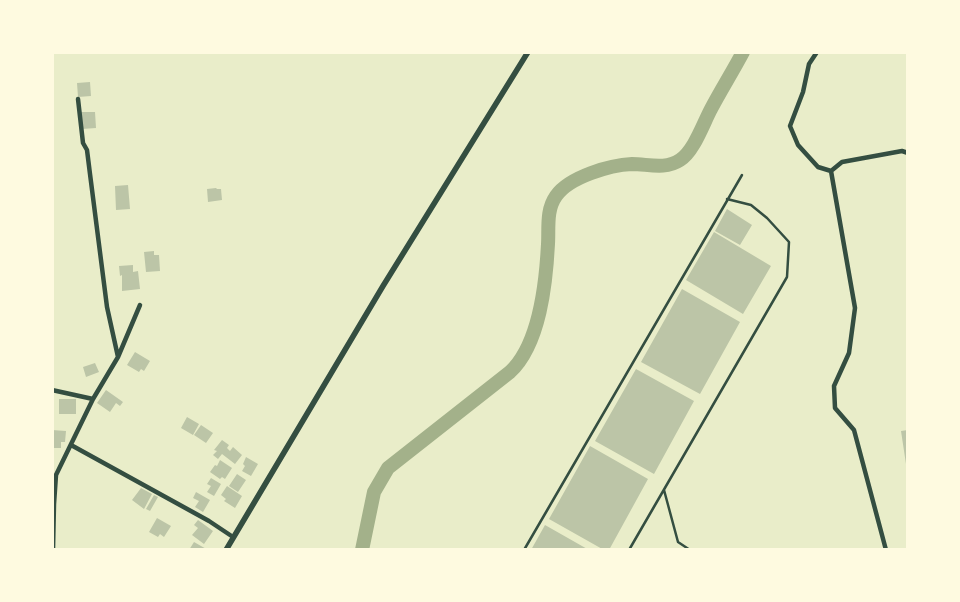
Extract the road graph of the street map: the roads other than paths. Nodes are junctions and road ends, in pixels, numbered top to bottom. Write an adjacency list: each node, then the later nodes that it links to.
1 (528, 52): 15 (street)
2 (817, 52): 5 (street)
3 (78, 99): 9 (street)
4 (908, 153): 5 (street)
5 (831, 171): 21 (street)
6 (742, 176): 7 (lane)
7 (727, 199): 14 (lane); 18 (lane)
8 (140, 305): 9 (street)
9 (118, 357): 12 (street)
10 (52, 384): 11 (street)
11 (53, 390): 12 (street)
12 (93, 399): 13 (street)
13 (71, 445): 15 (street); 16 (street)
14 (664, 490): 19 (lane); 20 (lane)
15 (233, 537): 17 (street)
16 (53, 550)
17 (226, 550)
18 (524, 550)
19 (629, 550)
20 (690, 550)
21 (886, 550)

